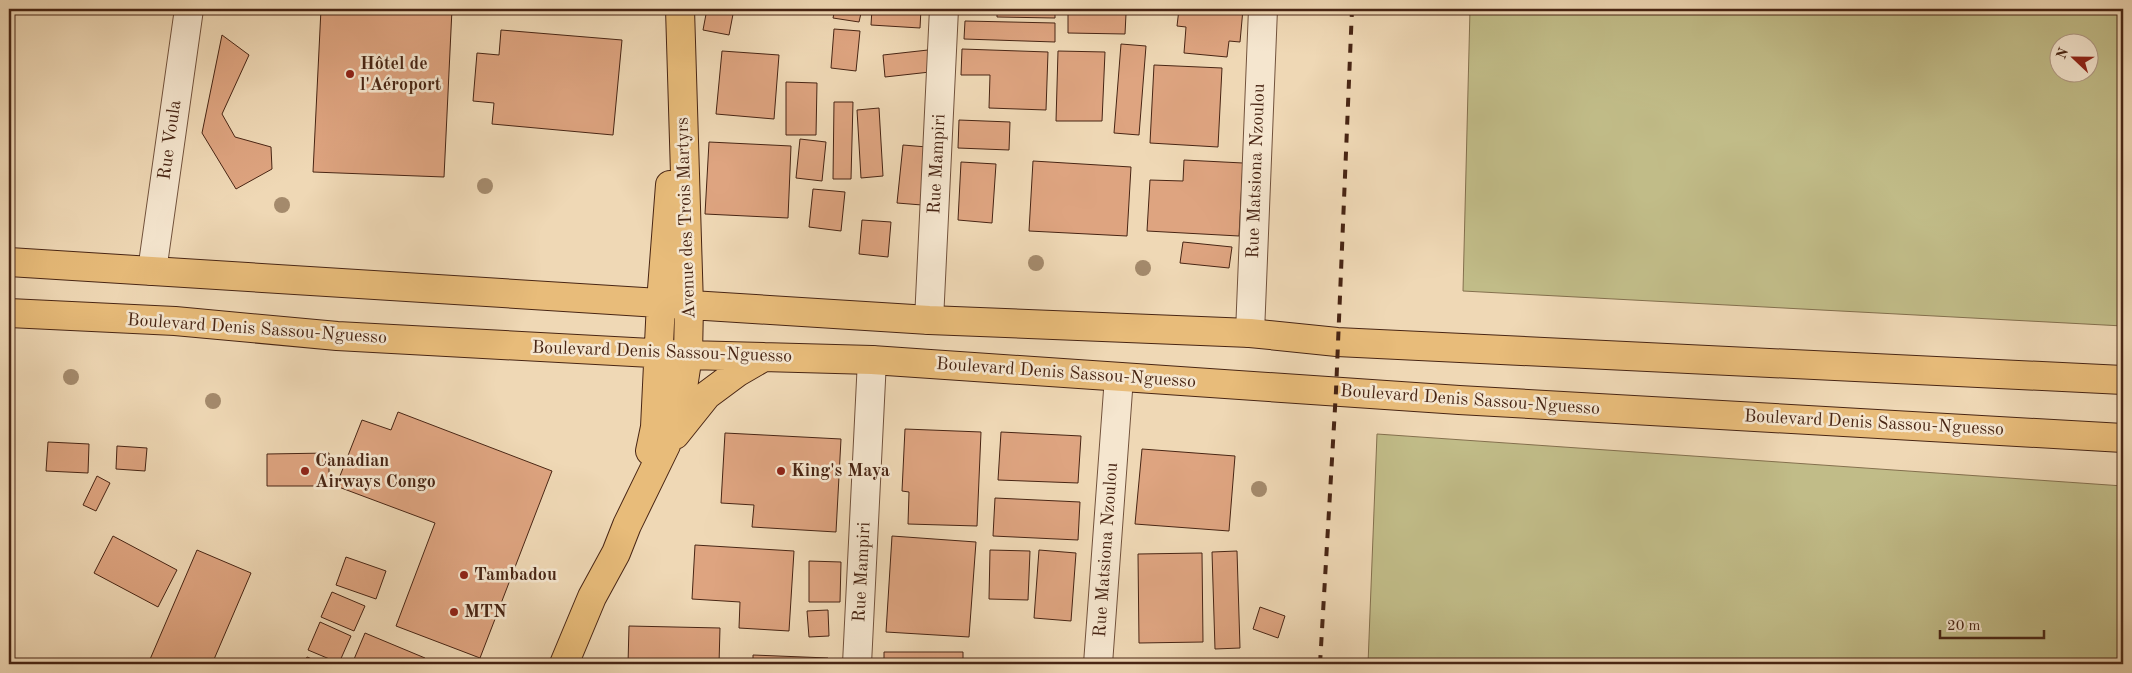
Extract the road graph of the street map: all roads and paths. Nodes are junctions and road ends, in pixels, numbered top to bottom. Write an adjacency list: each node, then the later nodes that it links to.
1 (189, 9): 7 (street, Rue Voula)
2 (680, 9): 5 (main road, Avenue des Trois Martyrs)
3 (944, 9): 11 (street, Rue Mampiri)
4 (1263, 9): 12 (street, Rue Matsiona Nzoulou)
5 (680, 54): 8 (main road, Avenue des Trois Martyrs); 9 (main road, Avenue des Trois Martyrs)
6 (9, 262): 7 (main road)
7 (152, 272): 8 (main road)
8 (661, 302): 9 (main road); 13 (main road, Avenue des Trois Martyrs)
9 (690, 306): 11 (main road); 14 (main road, Avenue des Trois Martyrs)
10 (9, 313): 13 (main road, Boulevard Denis Sassou-Nguesso)
11 (929, 320): 12 (main road)
12 (1250, 333): 18 (main road)
13 (659, 352): 14 (main road, Boulevard Denis Sassou-Nguesso); 21 (main road, Avenue des Trois Martyrs)
14 (688, 355): 15 (main road, Boulevard Denis Sassou-Nguesso); 20 (main road, Avenue des Trois Martyrs)
15 (764, 357): 16 (main road, Boulevard Denis Sassou-Nguesso); 20 (main road)
16 (872, 360): 17 (main road, Boulevard Denis Sassou-Nguesso); 23 (street, Rue Mampiri)
17 (1119, 377): 19 (main road, Boulevard Denis Sassou-Nguesso); 24 (street, Rue Matsiona Nzoulou)
18 (2123, 380)
19 (2123, 438)
20 (666, 446): 21 (main road, Avenue des Trois Martyrs)
21 (643, 494): 22 (main road, Avenue des Trois Martyrs)
22 (564, 664)
23 (857, 664)
24 (1098, 664)

